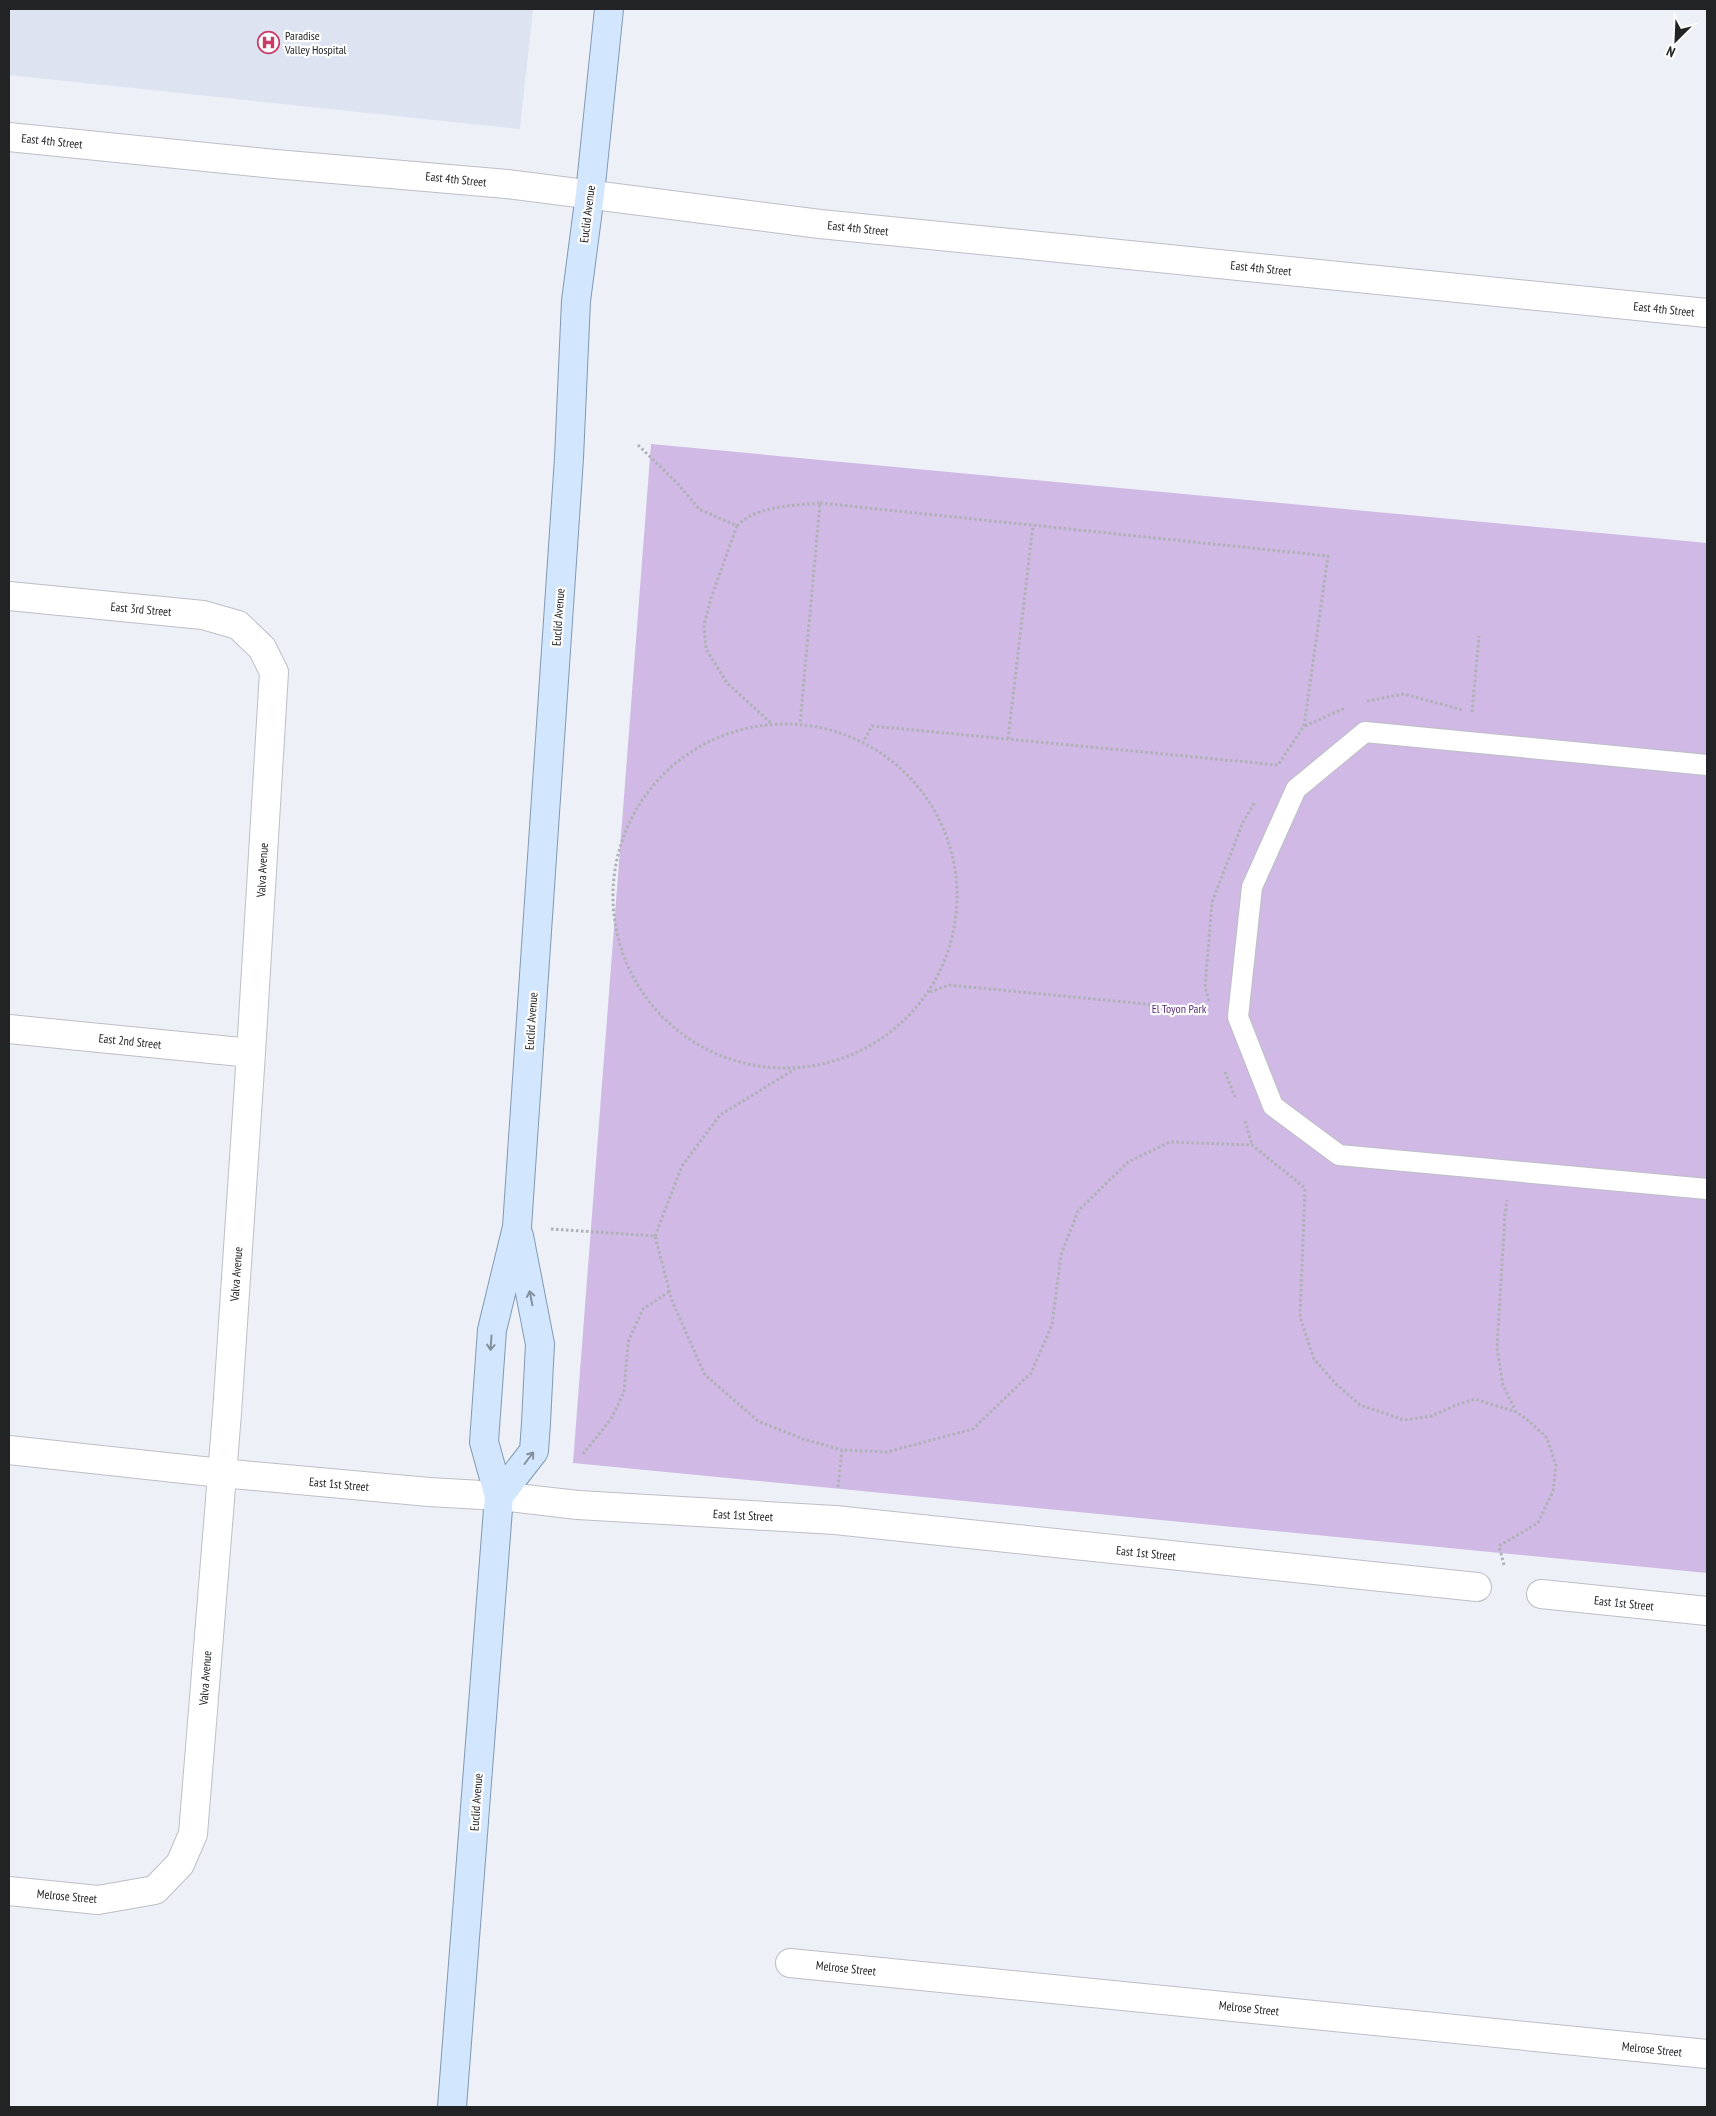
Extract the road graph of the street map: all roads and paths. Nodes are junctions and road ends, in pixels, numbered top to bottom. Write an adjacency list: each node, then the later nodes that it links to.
1 (609, 9): 3 (main road, Euclid Avenue)
2 (9, 137): 3 (street, East 4th Street)
3 (590, 194): 4 (street, East 4th Street); 31 (main road, Euclid Avenue)
4 (1707, 313)
5 (638, 445): 8 (path)
6 (820, 503): 7 (path); 8 (path); 15 (path)
7 (1034, 525): 16 (path); 17 (path)
8 (737, 526): 14 (path)
9 (9, 596): 11 (street, East 3rd Street)
10 (1479, 636): 12 (path)
11 (262, 648): 23 (street, Valva Avenue)
12 (1363, 702)
13 (1346, 707): 16 (path)
14 (772, 724): 15 (path); 24 (path)
15 (800, 724): 18 (path)
16 (1304, 726): 17 (path)
17 (1008, 739): 18 (path)
18 (863, 742): 20 (path)
19 (1707, 765): 29 (lane)
20 (929, 992): 21 (path); 24 (path)
21 (1211, 1010)
22 (9, 1029): 23 (street, East 2nd Street)
23 (251, 1053): 39 (street, Valva Avenue)
24 (795, 1069): 33 (path)
25 (1225, 1070): 26 (path)
26 (1237, 1102)
27 (1244, 1117): 28 (path)
28 (1252, 1145): 35 (path); 37 (path)
29 (1512, 1171): 30 (lane); 35 (path)
30 (1707, 1189)
31 (517, 1227): 40 (main road, Euclid Avenue, one-way to 40); 40 (main road, Euclid Avenue, one-way to 31)
32 (584, 1232): 33 (path)
33 (655, 1236): 34 (path)
34 (670, 1291): 37 (path); 38 (path)
35 (1516, 1412): 42 (path)
36 (9, 1450): 39 (street, East 1st Street)
37 (842, 1450): 41 (path)
38 (583, 1454)
39 (221, 1473): 40 (street, East 1st Street); 46 (street, Valva Avenue)
40 (499, 1496): 41 (street, East 1st Street); 50 (main road, Euclid Avenue)
41 (835, 1520): 43 (street, East 1st Street)
42 (1505, 1573)
43 (1477, 1588)
44 (1542, 1594): 45 (street, East 1st Street)
45 (1707, 1611)
46 (155, 1890): 47 (street, Melrose Street)
47 (9, 1891)
48 (790, 1963): 49 (street, Melrose Street)
49 (1707, 2054)
50 (452, 2107)

